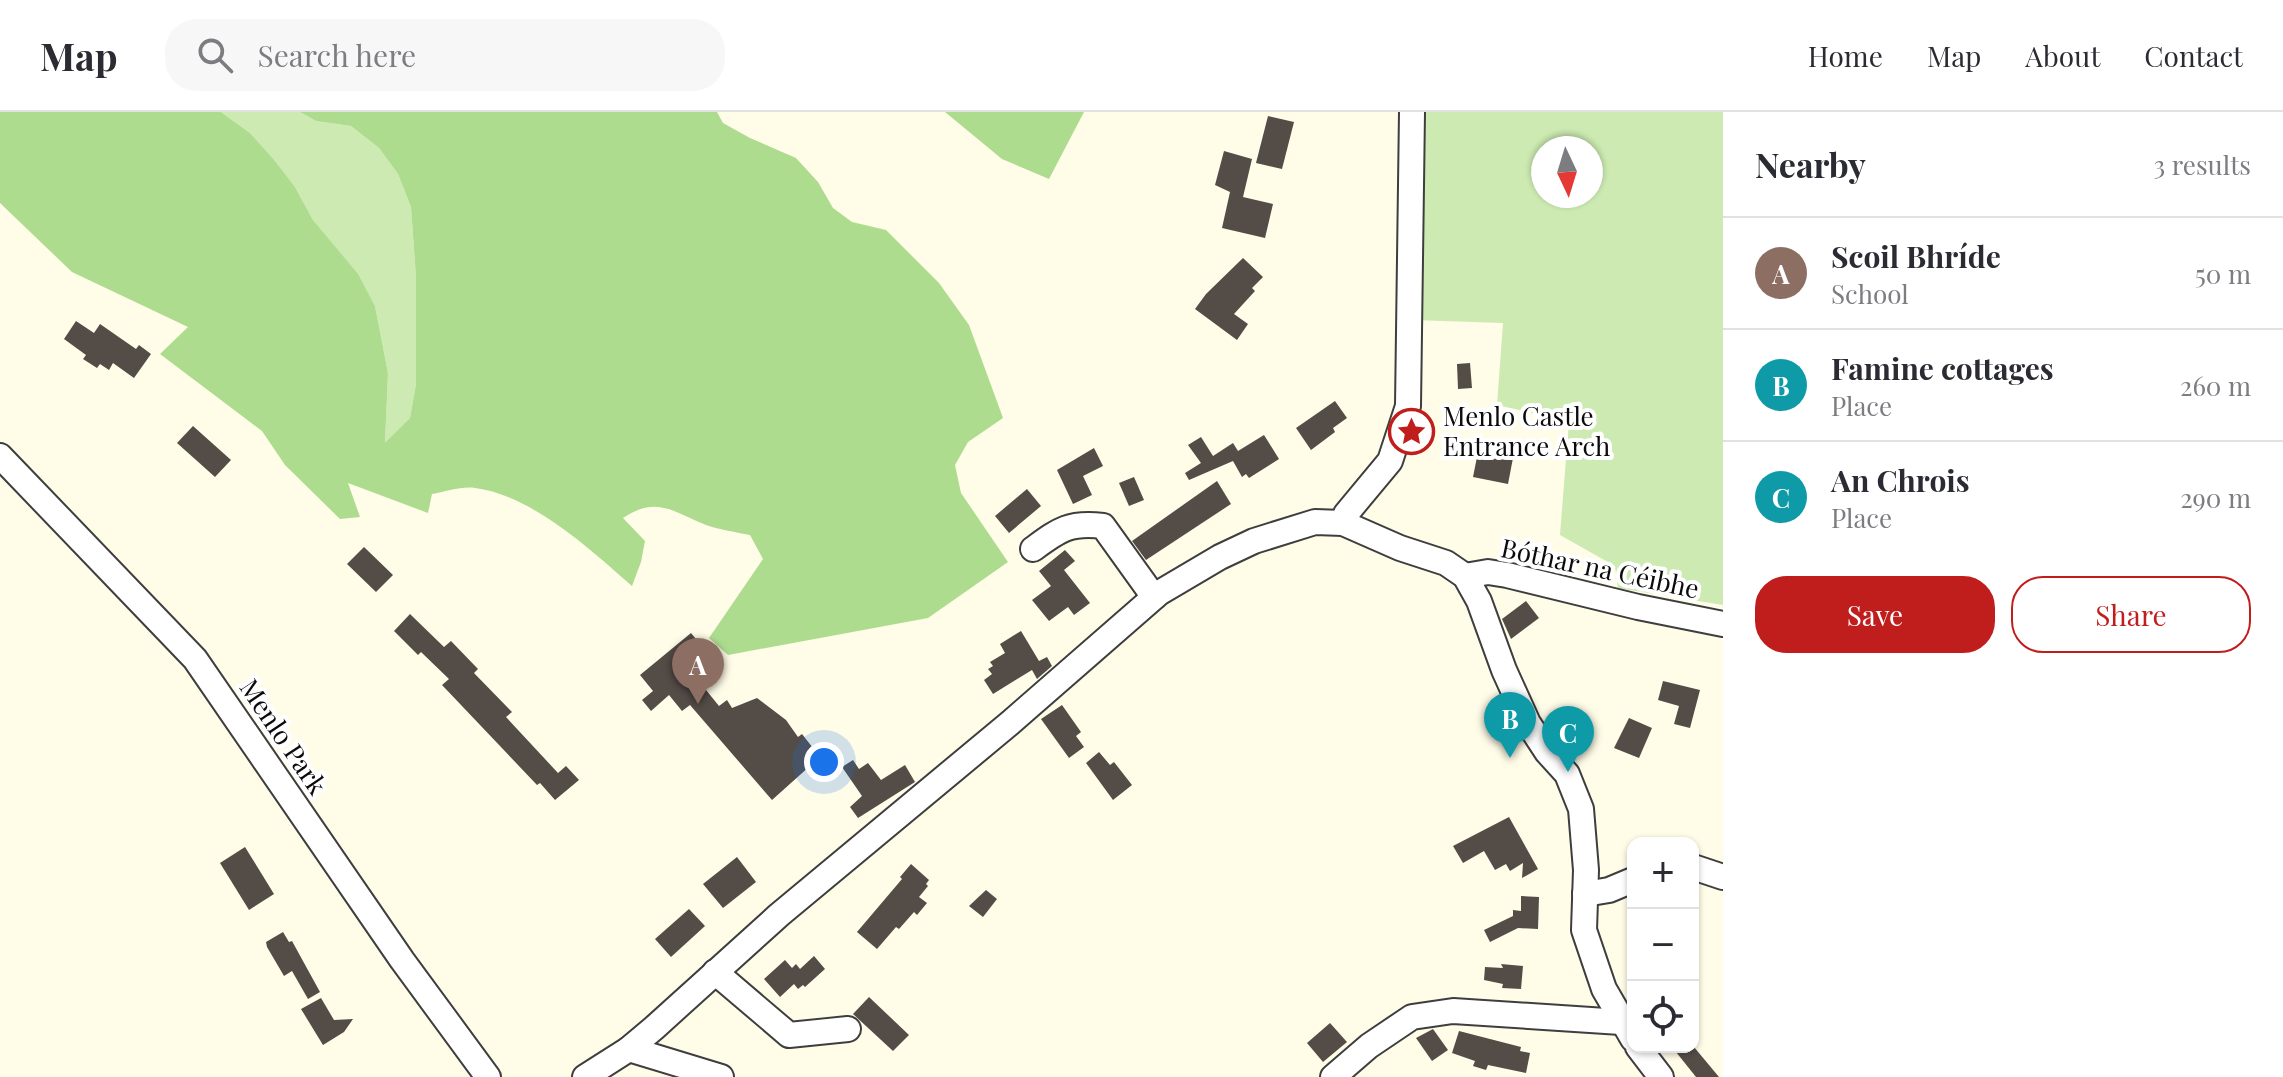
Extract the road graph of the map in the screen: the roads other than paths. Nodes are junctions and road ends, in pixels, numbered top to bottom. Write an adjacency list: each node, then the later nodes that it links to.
1 (1412, 112): 3 (street)
2 (0, 456): 17 (street, Menlo Park)
3 (1343, 523): 5 (street); 6 (street)
4 (1033, 549): 6 (street)
5 (1465, 576): 7 (street, Bóthar na Céibhe); 11 (street)
6 (1154, 597): 12 (street)
7 (1723, 624)
8 (1699, 869): 9 (street)
9 (1723, 877)
10 (1627, 882): 11 (street)
11 (1585, 894): 14 (street)
12 (715, 972): 13 (street); 15 (street)
13 (848, 1029)
14 (1627, 1030): 20 (street)
15 (629, 1049): 18 (street); 19 (street)
16 (1643, 1053): 21 (street)
17 (488, 1077)
18 (585, 1077)
19 (721, 1077)
20 (1333, 1077)
21 (1661, 1077)

